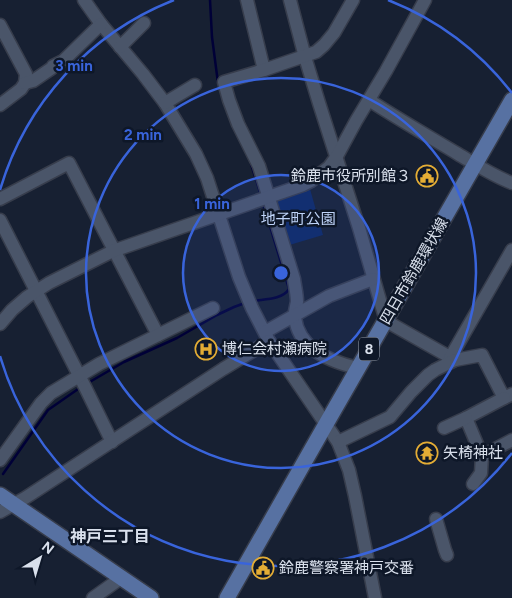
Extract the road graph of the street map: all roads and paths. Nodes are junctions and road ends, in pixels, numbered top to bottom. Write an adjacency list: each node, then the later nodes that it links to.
1 (84, 0): 7 (street)
2 (247, 0): 11 (street)
3 (290, 0): 10 (street)
4 (352, 0): 10 (street)
5 (425, 0): 14 (street)
6 (144, 23): 9 (street)
7 (101, 24): 9 (street); 12 (street)
8 (0, 25): 12 (street)
9 (120, 48): 16 (street)
10 (305, 57): 11 (street); 18 (street)
11 (264, 70): 21 (street)
12 (25, 83): 17 (street)
13 (195, 85): 16 (street)
14 (368, 100): 18 (street); 19 (street)
15 (512, 100): 19 (main road, 四日市鈴鹿環状線 / 8)
16 (165, 103): 23 (street)
17 (0, 105)
18 (336, 156): 21 (street); 27 (street)
19 (476, 164): 20 (street); 31 (main road, 四日市鈴鹿環状線 / 8)
20 (508, 182)
21 (264, 198): 23 (street); 30 (street)
22 (0, 199): 26 (street)
23 (218, 214): 26 (street); 34 (street)
24 (0, 220): 28 (street)
25 (512, 250): 35 (street)
26 (113, 251): 28 (street); 33 (street)
27 (373, 279): 30 (street); 31 (street)
28 (36, 291): 32 (street); 37 (street)
29 (213, 308): 33 (street)
30 (294, 315): 34 (street); 36 (street)
31 (386, 321): 35 (street); 36 (main road, 四日市鈴鹿環状線 / 8)
32 (0, 324)
33 (158, 334): 37 (street)
34 (267, 337): 40 (street); 43 (street)
35 (452, 359): 38 (street); 44 (street)
36 (358, 368): 40 (main road, 四日市鈴鹿環状線 / 8)
37 (82, 382): 43 (street); 46 (street)
38 (508, 396): 39 (street)
39 (466, 418): 41 (street); 45 (street)
40 (326, 424): 44 (street); 56 (main road, 四日市鈴鹿環状線 / 8)
41 (444, 428)
42 (512, 440): 45 (street)
43 (112, 442): 49 (street)
44 (338, 442): 57 (street)
45 (482, 456): 47 (street)
46 (0, 460)
47 (473, 484)
48 (0, 495): 49 (main road)
49 (14, 505): 50 (street); 53 (main road)
50 (0, 512)
51 (436, 519): 52 (street)
52 (448, 555)
53 (121, 578): 54 (street); 55 (main road)
54 (94, 598)
55 (150, 598)
56 (227, 598)
57 (374, 598)

